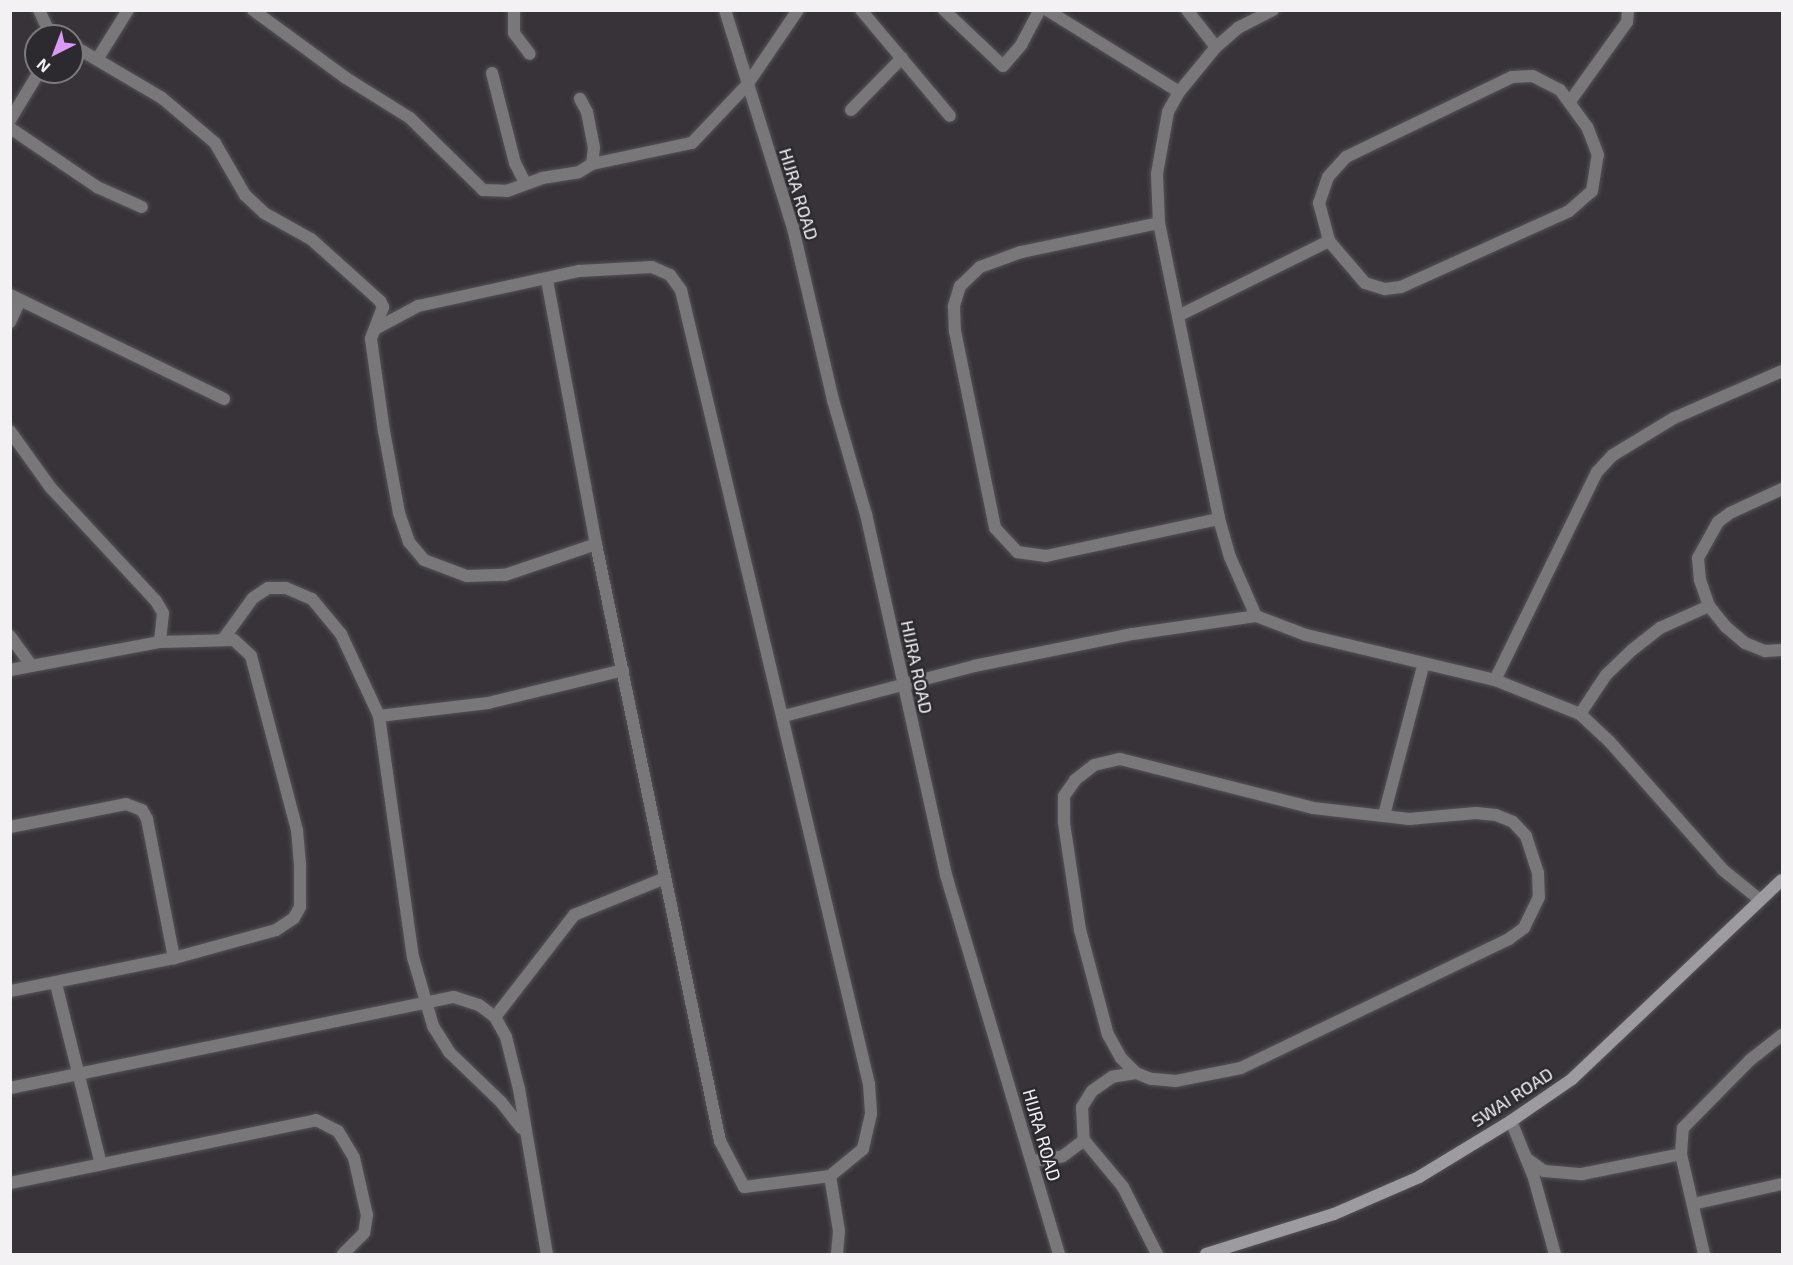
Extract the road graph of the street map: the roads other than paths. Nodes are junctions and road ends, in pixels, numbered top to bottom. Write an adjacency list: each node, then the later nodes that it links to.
1 (39, 10): 14 (street)
2 (128, 10): 18 (street)
3 (253, 10): 31 (street)
4 (514, 10): 17 (street)
5 (725, 10): 22 (street, HIJRA ROAD)
6 (798, 10): 22 (street)
7 (861, 10): 19 (street)
8 (944, 10): 9 (street)
9 (1040, 10)
10 (1047, 10): 23 (street)
11 (1187, 10): 15 (street)
12 (1273, 10): 15 (street)
13 (1628, 10): 25 (street)
14 (45, 24)
15 (1216, 47): 23 (street)
16 (84, 51): 18 (street)
17 (530, 54)
18 (98, 58): 39 (street)
19 (902, 58): 26 (street); 27 (street)
20 (492, 73): 31 (street)
21 (32, 84): 28 (street)
22 (747, 85): 30 (street); 57 (street, HIJRA ROAD)
23 (1179, 92): 33 (street)
24 (580, 99): 30 (street)
25 (1571, 100): 34 (street); 34 (street)
26 (850, 110)
27 (950, 116)
28 (10, 120)
29 (10, 128): 32 (street)
30 (592, 164): 31 (street)
31 (525, 183)
32 (142, 207)
33 (1159, 223): 37 (street); 44 (street)
34 (1329, 241): 37 (street)
35 (547, 280): 39 (street); 45 (street); 60 (street)
36 (15, 298): 38 (street); 41 (street)
37 (1180, 315): 44 (street)
38 (10, 321)
39 (377, 327): 45 (street)
40 (1782, 371): 56 (street)
41 (224, 399)
42 (10, 431): 50 (street)
43 (1782, 489): 46 (street)
44 (1220, 519): 47 (street)
45 (597, 544): 55 (street)
46 (1709, 606): 51 (street); 58 (street)
47 (1256, 616): 53 (street); 57 (street)
48 (10, 636): 52 (street)
49 (224, 638): 50 (street); 59 (street); 66 (street)
50 (160, 642): 52 (street)
51 (1782, 650)
52 (32, 666): 54 (street)
53 (1423, 666): 56 (street); 61 (street)
54 (10, 670)
55 (623, 670): 59 (street); 63 (street)
56 (1495, 680): 58 (street)
57 (902, 685): 60 (street); 80 (street, HIJRA ROAD)
58 (1580, 714): 65 (street)
59 (379, 716): 69 (street)
60 (784, 716): 82 (street)
61 (1384, 816): 72 (street); 72 (street)
62 (10, 827): 66 (street)
63 (665, 878): 70 (street); 82 (street)
64 (1782, 880): 65 (street, SWAI ROAD)
65 (1758, 899): 75 (street, SWAI ROAD)
66 (174, 958): 67 (street)
67 (56, 984): 68 (street); 73 (street)
68 (10, 991)
69 (428, 1001): 70 (street); 73 (street); 76 (street)
70 (495, 1017): 76 (street)
71 (1782, 1035): 78 (street)
72 (1136, 1072): 77 (street)
73 (80, 1074): 74 (street); 81 (street)
74 (10, 1088)
75 (1511, 1120): 79 (street); 91 (street, SWAI ROAD)
76 (524, 1132): 87 (street)
77 (1084, 1140): 80 (street); 90 (street)
78 (1681, 1154): 79 (street); 85 (street)
79 (1526, 1158): 92 (street)
80 (1032, 1161): 89 (street, HIJRA ROAD)
81 (101, 1164): 83 (street); 86 (street)
82 (830, 1176): 88 (street)
83 (10, 1183)
84 (1782, 1184): 85 (street)
85 (1693, 1204): 93 (street)
86 (343, 1254)
87 (547, 1254)
88 (837, 1254)
89 (1059, 1254)
90 (1157, 1254)
91 (1206, 1254)
92 (1555, 1254)
93 (1704, 1254)

